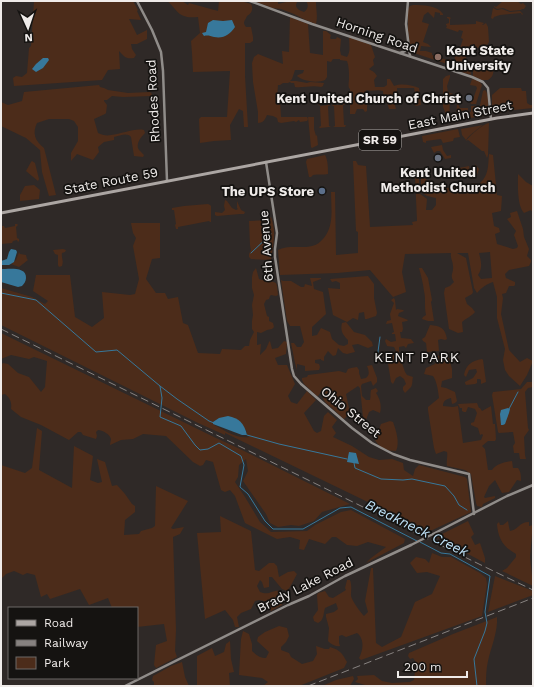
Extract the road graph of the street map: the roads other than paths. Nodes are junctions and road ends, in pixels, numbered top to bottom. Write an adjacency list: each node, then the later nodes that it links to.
1 (137, 1): 11 (street, Rhodes Road)
2 (250, 1): 5 (street, Horning Road)
3 (408, 1): 4 (street)
4 (408, 46): 5 (street); 6 (street)
5 (400, 53): 6 (street, Horning Road)
6 (410, 56): 8 (street, Horning Road)
7 (533, 113): 8 (main road, East Main Street / SR 59)
8 (491, 119): 9 (main road, East Main Street / SR 59)
9 (266, 162): 10 (main road, East Main Street / SR 59); 13 (street, 6th Avenue)
10 (226, 170): 11 (main road, State Route 59 / SR 59)
11 (167, 181): 12 (main road, State Route 59 / SR 59)
12 (1, 213)
13 (294, 376): 15 (street, Ohio Street)
14 (533, 485): 15 (street, Brady Lake Road)
15 (474, 514): 16 (street, Brady Lake Road, bridge)
16 (126, 686)

